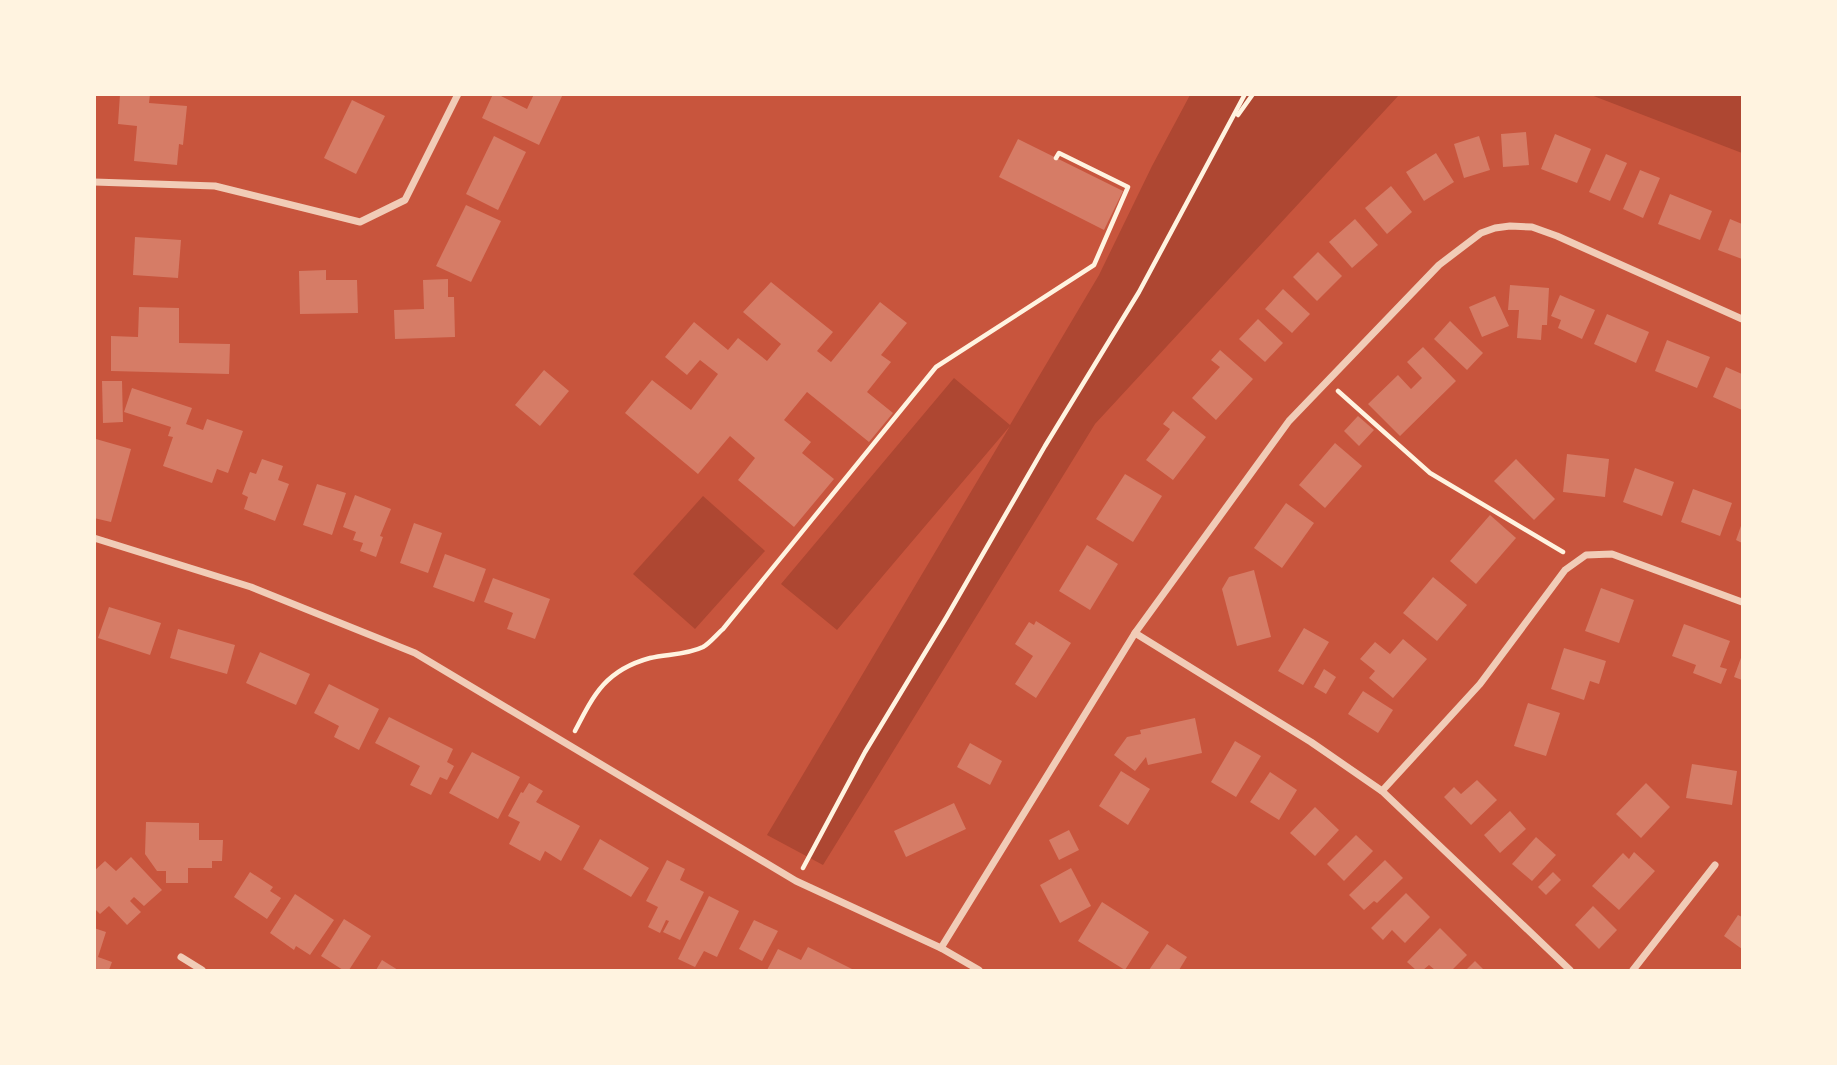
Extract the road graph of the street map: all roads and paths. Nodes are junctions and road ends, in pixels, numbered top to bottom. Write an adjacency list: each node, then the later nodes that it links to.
1 (458, 94): 6 (street)
2 (1245, 94): 4 (path)
3 (1253, 94): 4 (path)
4 (1229, 127): 16 (path)
5 (1056, 158): 13 (path)
6 (94, 182)
7 (1742, 319): 8 (street)
8 (1327, 381): 10 (path); 12 (street)
9 (94, 538): 13 (street)
10 (1574, 563): 11 (street); 14 (street)
11 (1742, 602)
12 (1135, 633): 14 (street); 17 (street)
13 (569, 745): 16 (street)
14 (1382, 791): 21 (street)
15 (1715, 865): 22 (street)
16 (796, 881): 17 (street)
17 (941, 948): 20 (street)
18 (181, 957): 19 (street)
19 (202, 971)
20 (979, 971)
21 (1570, 971)
22 (1633, 971)

